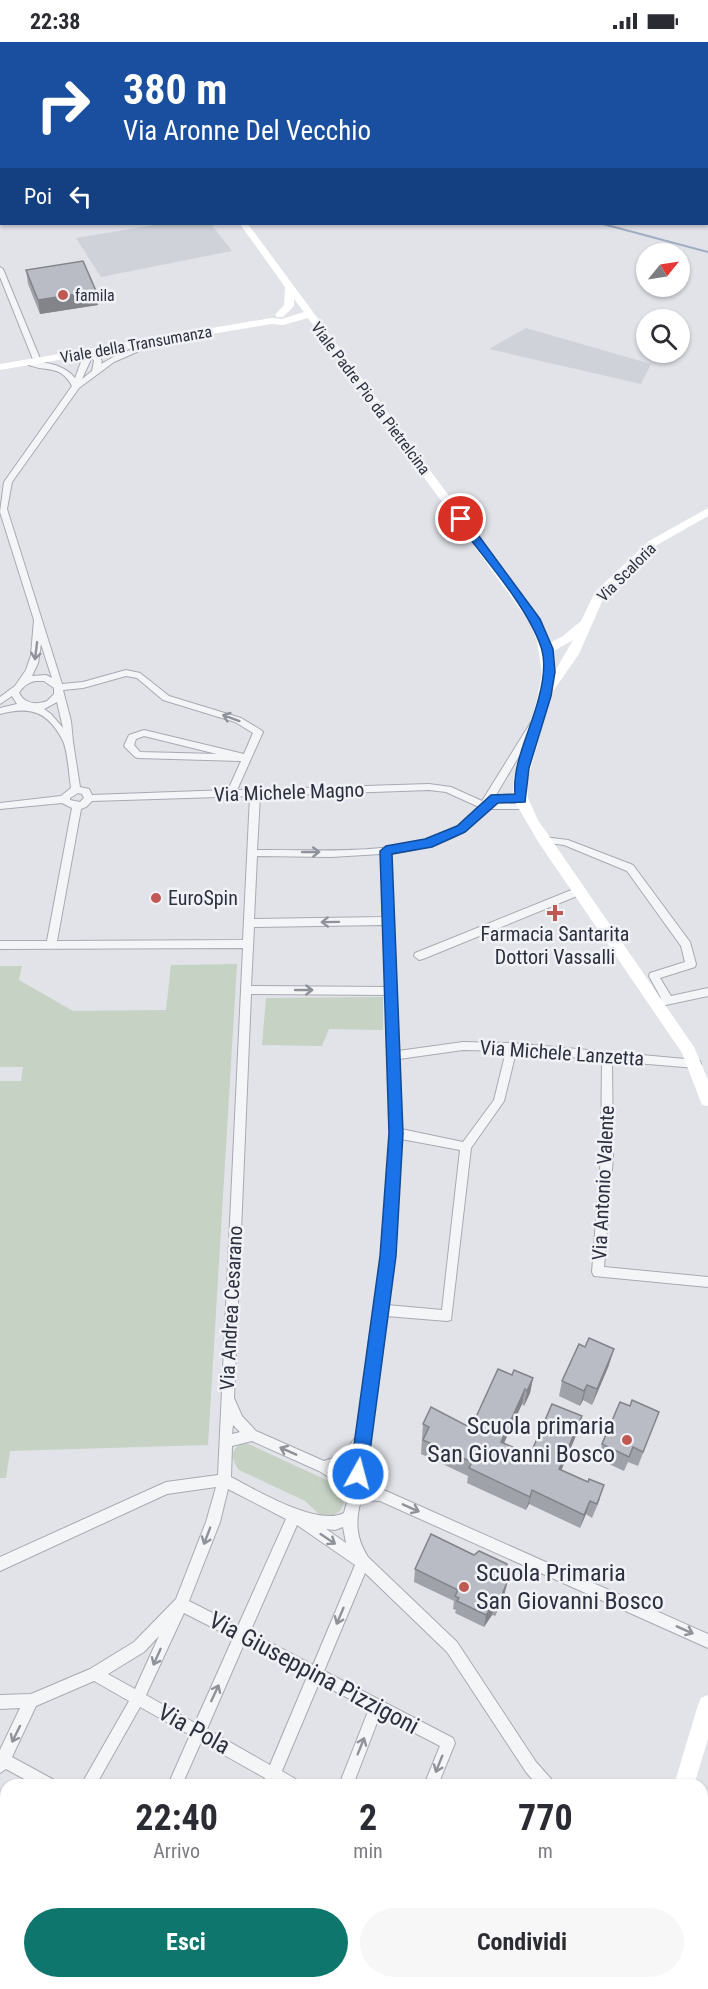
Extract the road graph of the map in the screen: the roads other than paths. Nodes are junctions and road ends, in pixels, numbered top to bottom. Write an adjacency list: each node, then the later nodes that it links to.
1 (245, 225): 3 (main road, Viale Padre Pio da Pietrelcina)
2 (0, 269): 9 (street)
3 (290, 287): 4 (main road, Viale Padre Pio da Pietrelcina); 5 (main road)
4 (309, 315): 5 (main road, Viale della Transumanza); 7 (main road, Viale Padre Pio da Pietrelcina)
5 (278, 319): 6 (main road, Viale della Transumanza); 7 (main road, Viale della Transumanza)
6 (163, 339): 8 (main road, Viale della Transumanza); 12 (street)
7 (328, 340): 17 (main road, Viale Padre Pio da Pietrelcina)
8 (93, 351): 9 (main road, Viale della Transumanza); 12 (street); 13 (street)
9 (38, 361): 10 (main road, Viale della Transumanza)
10 (24, 363): 11 (main road, Viale della Transumanza); 13 (street)
11 (0, 367)
12 (95, 371): 13 (street)
13 (76, 386): 15 (street)
14 (708, 511): 16 (main road, Via Scaloria)
15 (38, 620): 20 (street, one-way to 20); 21 (street)
16 (585, 622): 17 (main road, Via Scaloria); 18 (main road, Via Scaloria); 19 (main road, Via Scaloria)
17 (540, 631): 18 (main road, Via Scaloria)
18 (547, 649): 19 (main road); 22 (main road, Via Scaloria)
19 (573, 654): 22 (main road, Via Scaloria)
20 (19, 686): 21 (street); 23 (street); 24 (street)
21 (59, 690): 24 (street); 27 (street); 28 (street, one-way to 21)
22 (545, 696): 26 (main road, Via Scaloria)
23 (0, 701)
24 (29, 706): 25 (street); 27 (street)
25 (0, 711)
26 (536, 722): 34 (main road, Via Scaloria); 38 (street, Via Scaloria)
27 (68, 742): 29 (street)
28 (246, 758): 28 (street); 30 (street)
29 (76, 789): 32 (street); 33 (street)
30 (231, 794): 31 (street, Via Michele Magno); 32 (street, Via Michele Magno)
31 (255, 794): 38 (street, Via Michele Magno); 42 (street, Via Andrea Cesarano)
32 (89, 798): 37 (street)
33 (65, 799): 35 (street); 37 (street)
34 (523, 803): 38 (street); 40 (main road)
35 (18, 805): 36 (street); 39 (street)
36 (0, 806)
37 (77, 806): 48 (street)
38 (484, 806): 41 (street, Via Scaloria)
39 (0, 814)
40 (544, 840): 43 (main road); 53 (street)
41 (386, 851): 42 (street, Via Scaloria, one-way to 41); 44 (street)
42 (252, 853): 45 (street, Via Andrea Cesarano)
43 (579, 891): 49 (street); 53 (main road)
44 (388, 921): 45 (street, one-way to 45); 51 (street)
45 (249, 923): 46 (street, Via Andrea Cesarano)
46 (248, 944): 48 (street); 50 (street, Via Andrea Cesarano)
47 (0, 945): 48 (street)
48 (51, 945)
49 (419, 956)
50 (246, 990): 51 (street, one-way to 51); 63 (street, Via Andrea Cesarano)
51 (391, 991): 55 (street)
52 (708, 992): 53 (street)
53 (663, 1001): 57 (main road)
54 (512, 1047): 55 (street, Via Michele Lanzetta); 56 (street, Via Michele Lanzetta); 60 (street)
55 (393, 1056): 59 (street)
56 (607, 1056): 57 (street, Via Michele Lanzetta); 61 (street, Via Antonio Valente)
57 (696, 1064): 58 (main road)
58 (707, 1093)
59 (396, 1133): 60 (street); 62 (street)
60 (466, 1147): 62 (street)
61 (708, 1282)
62 (380, 1310): 65 (street)
63 (227, 1396): 64 (street); 66 (street, Via Andrea Cesarano)
64 (252, 1436): 66 (street); 67 (street, one-way to 64)
65 (363, 1437): 67 (street); 69 (street)
66 (225, 1442): 68 (street, Via Andrea Cesarano)
67 (324, 1467): 69 (street)
68 (224, 1480): 70 (street); 73 (street); 74 (street, Via Andrea Cesarano, one-way to 74)
69 (356, 1493): 71 (street); 76 (street, one-way to 76)
70 (294, 1516): 71 (street); 72 (street, one-way to 72); 75 (street)
71 (348, 1518): 72 (street)
72 (363, 1562): 78 (street, one-way to 78); 93 (street)
73 (0, 1564)
74 (181, 1604): 75 (street, Via Giuseppina Pizzigoni); 77 (street, Via Andrea Cesarano); 79 (street, one-way to 79)
75 (241, 1635): 78 (street, Via Giuseppina Pizzigoni); 84 (street, one-way to 75)
76 (708, 1641)
77 (95, 1674): 79 (street, Via Pola); 80 (street, Via Andrea Cesarano)
78 (316, 1674): 82 (street, Via Giuseppina Pizzigoni); 90 (street)
79 (138, 1698): 84 (street, Via Pola); 87 (street)
80 (31, 1701): 81 (street, Via Andrea Cesarano); 85 (street, one-way to 85)
81 (0, 1702)
82 (377, 1706): 91 (street, one-way to 82); 92 (street, Via Giuseppina Pizzigoni, one-way to 92)
83 (707, 1710): 94 (main road)
84 (197, 1731): 88 (street); 89 (street, Via Pola)
85 (1, 1761): 86 (street)
86 (37, 1779)
87 (91, 1779)
88 (177, 1779)
89 (270, 1779)
90 (272, 1779)
91 (348, 1779)
92 (433, 1779)
93 (542, 1779)
94 (686, 1779)

